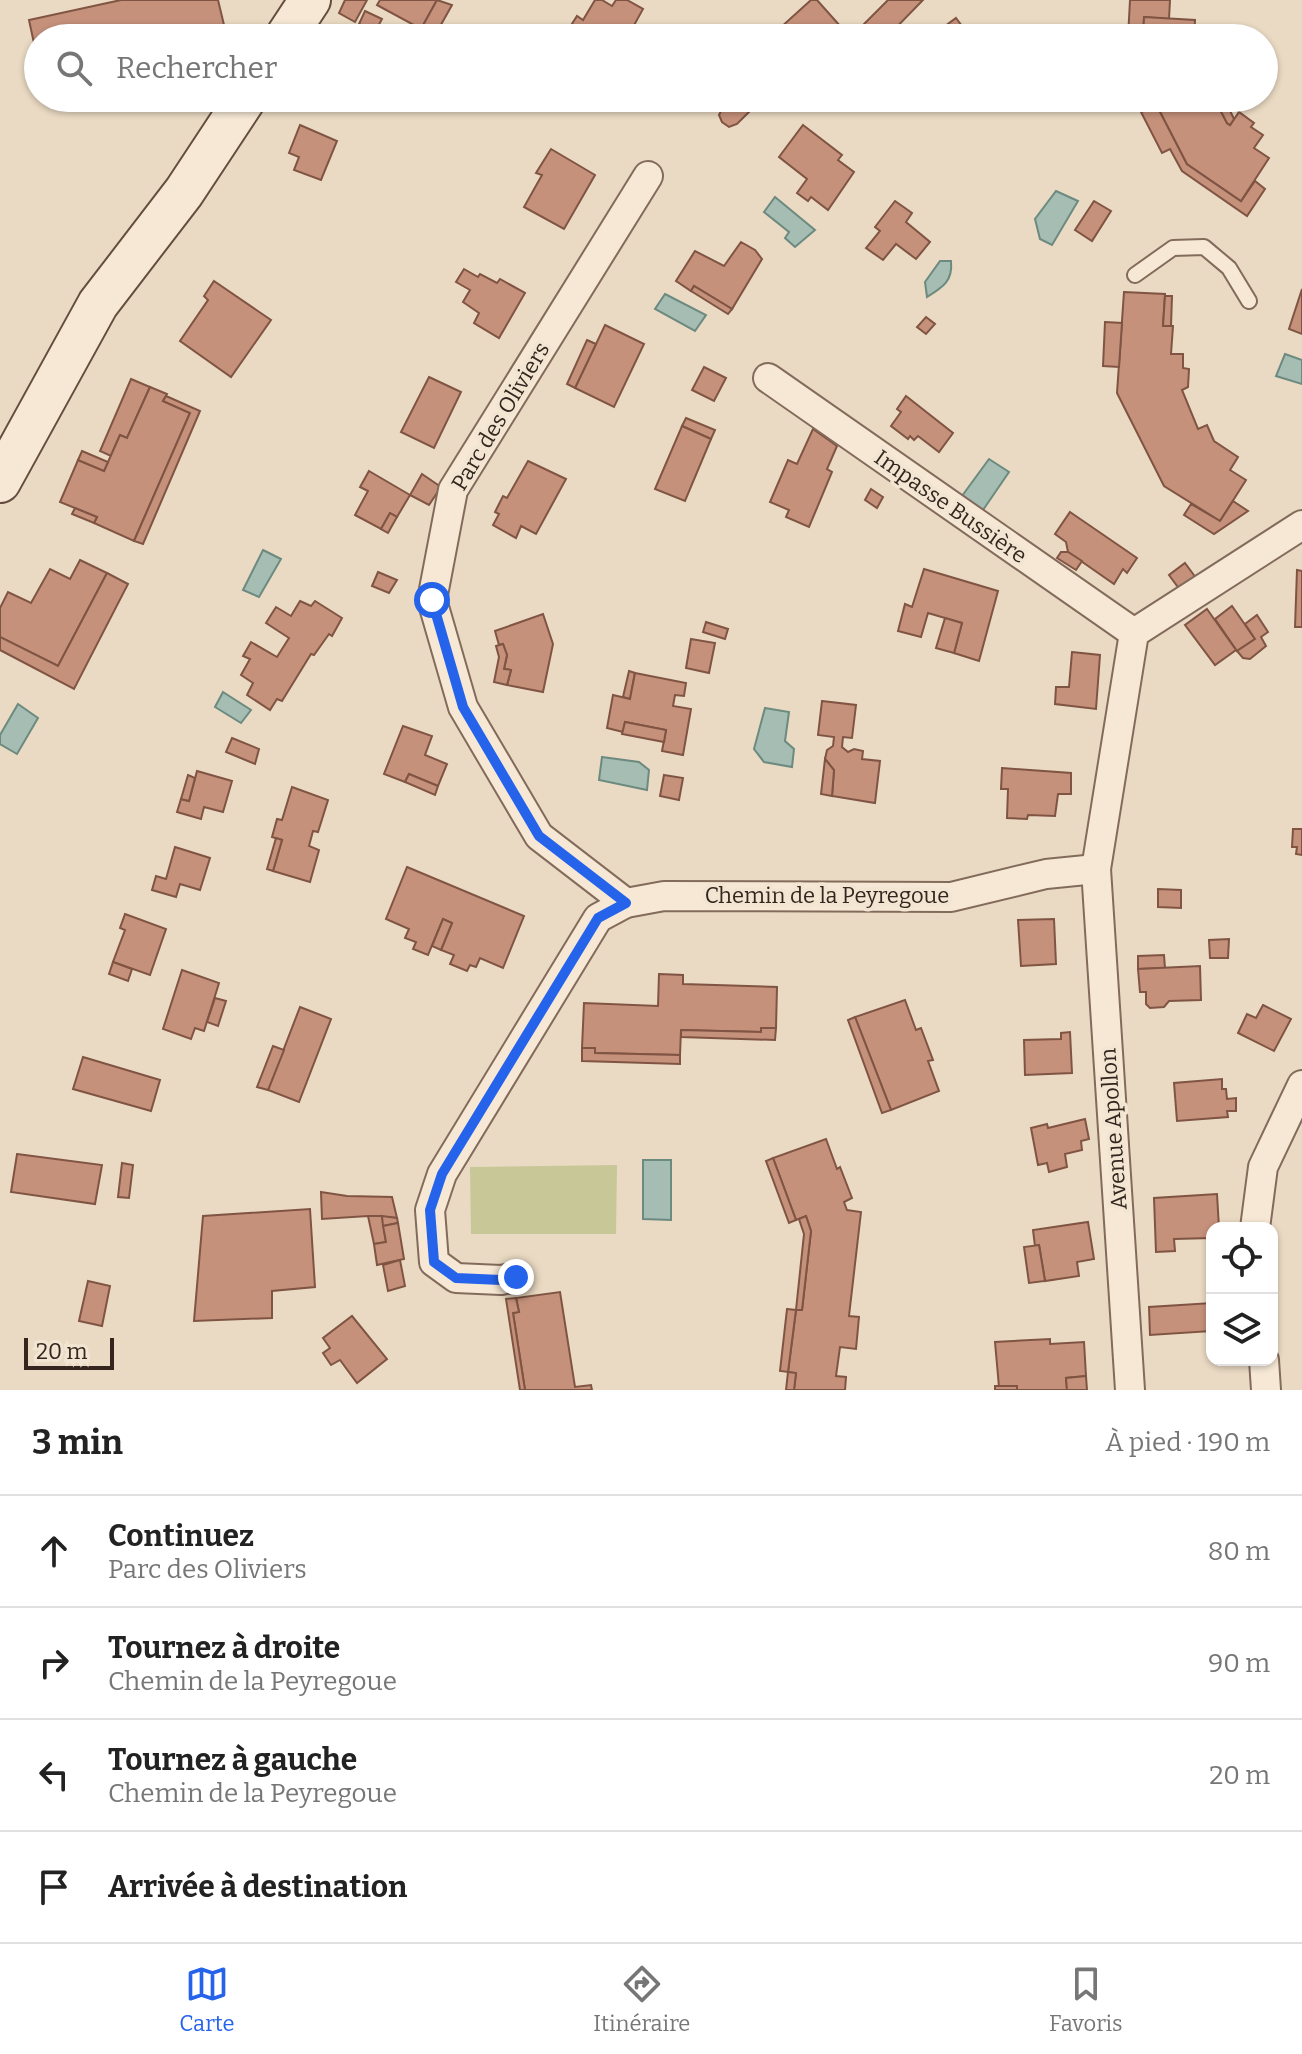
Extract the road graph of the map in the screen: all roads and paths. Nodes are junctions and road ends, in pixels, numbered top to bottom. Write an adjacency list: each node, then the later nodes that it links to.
1 (310, 0): 2 (street)
2 (294, 24)
3 (237, 112): 8 (street)
4 (648, 176): 12 (street, Parc des Oliviers)
5 (1135, 275): 6 (lane)
6 (1249, 301)
7 (768, 378): 10 (street, Impasse Bussière)
8 (0, 482)
9 (1302, 525): 10 (street)
10 (1134, 633): 11 (street)
11 (1096, 869): 12 (street, Chemin de la Peyregoue); 17 (street, Avenue Apollon)
12 (626, 903): 15 (street, Chemin de la Peyregoue)
13 (1302, 1085): 14 (street)
14 (1256, 1222)
15 (516, 1277)
16 (1264, 1366): 18 (street)
17 (1130, 1390)
18 (1266, 1390)

